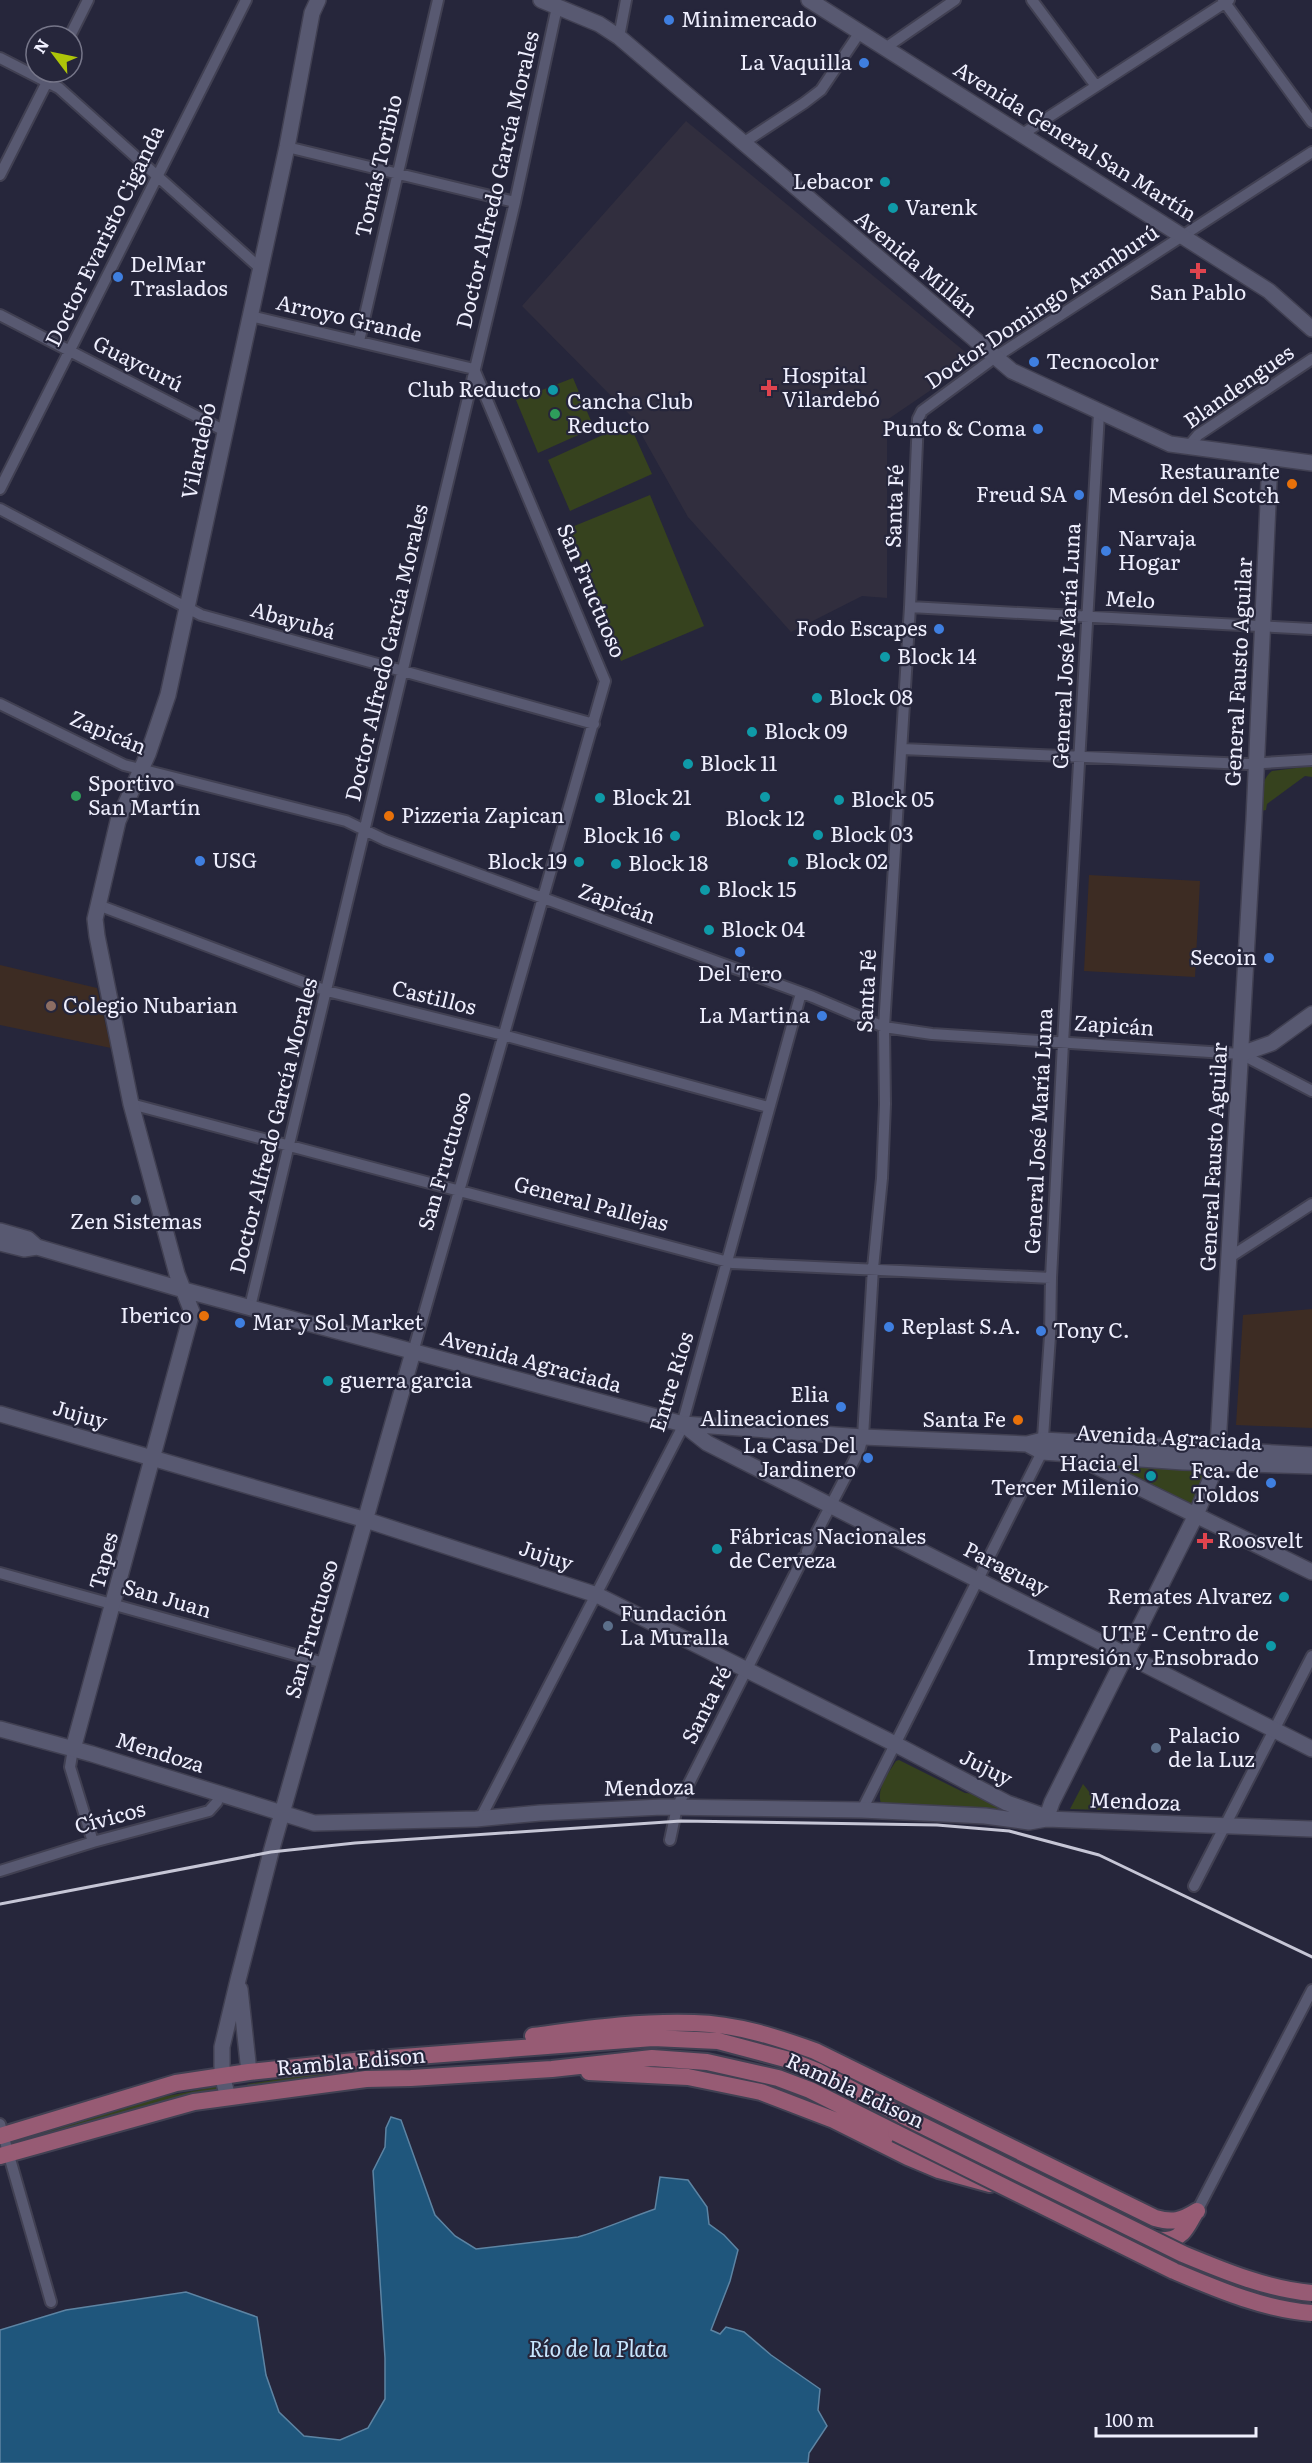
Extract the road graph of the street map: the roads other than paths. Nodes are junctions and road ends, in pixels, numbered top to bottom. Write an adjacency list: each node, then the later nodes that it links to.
1 (88, 0): 12 (street)
2 (246, 0): 28 (street, Doctor Evaristo Ciganda)
3 (318, 0): 24 (street, Vilardebó)
4 (438, 0): 26 (street, Tomás Toribio)
5 (541, 0): 11 (street, Avenida Millán)
6 (626, 0): 14 (street)
7 (808, 0): 13 (street, Avenida General San Martín)
8 (954, 0): 15 (street)
9 (1032, 0): 20 (street)
10 (1226, 1): 20 (street); 21 (street)
11 (557, 7): 14 (street, Avenida Millán); 29 (street, Doctor Alfredo García Morales)
12 (76, 24)
13 (860, 32): 15 (street, Avenida General San Martín); 23 (street)
14 (619, 37): 23 (street, Avenida Millán)
15 (888, 48): 22 (street, Avenida General San Martín)
16 (0, 58): 17 (street, Arroyo Grande)
17 (24, 67)
18 (45, 84): 27 (street)
19 (56, 84): 28 (street, Arroyo Grande)
20 (1096, 86): 22 (street)
21 (1312, 122)
22 (1021, 135): 30 (street, Avenida General San Martín)
23 (743, 143): 37 (street, Avenida Millán)
24 (286, 147): 26 (street); 31 (street, Vilardebó)
25 (1312, 152): 30 (street, Doctor Domingo Aramburú)
26 (398, 174): 29 (street); 35 (street, Tomás Toribio)
27 (0, 175)
28 (156, 177): 31 (street, Arroyo Grande); 36 (street, Doctor Evaristo Ciganda)
29 (515, 202): 39 (street, Doctor Alfredo García Morales)
30 (1184, 236): 34 (street, Avenida General San Martín); 37 (street, Doctor Domingo Aramburú)
31 (261, 269): 33 (street, Vilardebó)
32 (0, 315): 36 (street, Guaycurú)
33 (250, 316): 35 (street, Arroyo Grande); 42 (street, Vilardebó)
34 (1312, 329)
35 (359, 341): 39 (street, Arroyo Grande)
36 (70, 351): 42 (street, Guaycurú); 46 (street, Doctor Evaristo Ciganda)
37 (994, 358): 40 (street, Avenida Millán); 41 (street, Doctor Domingo Aramburú)
38 (1312, 359): 43 (street, Blandengues)
39 (474, 369): 53 (street, Doctor Alfredo García Morales); 55 (street, San Fructuoso)
40 (1099, 413): 43 (street, Avenida Millán); 50 (street, General José María Luna)
41 (918, 419): 48 (street, Santa Fé)
42 (225, 432): 49 (street, Vilardebó)
43 (1188, 447): 44 (street, Avenida Millán)
44 (1270, 458): 45 (street, Avenida Millán); 51 (street, General Fausto Aguilar)
45 (1312, 464)
46 (0, 489)
47 (0, 509): 49 (street, Abayubá)
48 (910, 607): 50 (street, Melo); 56 (street, Santa Fé)
49 (187, 609): 53 (street, Abayubá); 60 (street, Vilardebó)
50 (1088, 617): 51 (street, Melo); 57 (street, General José María Luna)
51 (1262, 627): 52 (street, Melo); 59 (street, General Fausto Aguilar)
52 (1312, 629)
53 (403, 671): 55 (street, Abayubá); 61 (street, Doctor Alfredo García Morales)
54 (0, 704): 60 (street, Zapicán)
55 (594, 724): 62 (street, San Fructuoso)
56 (902, 749): 57 (street); 67 (street, Santa Fé)
57 (1080, 757): 59 (street); 69 (street, General José María Luna)
58 (1312, 760): 59 (street)
59 (1256, 764): 71 (street, General Fausto Aguilar)
60 (141, 769): 61 (street, Zapicán); 63 (street, Vilardebó)
61 (365, 832): 62 (street, Zapicán); 64 (street, Doctor Alfredo García Morales)
62 (542, 898): 65 (street, Zapicán); 68 (street, San Fructuoso)
63 (98, 905): 64 (street, Castillos); 74 (street, Vilardebó)
64 (327, 991): 68 (street, Castillos); 76 (street, Doctor Alfredo García Morales)
65 (801, 993): 67 (street, Zapicán); 75 (street, Entre Ríos)
66 (1312, 1014): 70 (street)
67 (884, 1027): 69 (street, Zapicán); 84 (street, Santa Fé)
68 (503, 1035): 75 (street, Castillos); 77 (street, San Fructuoso)
69 (1063, 1043): 71 (street, Zapicán); 85 (street, General José María Luna)
70 (1272, 1043): 71 (street); 72 (street)
71 (1241, 1054): 72 (street); 82 (street, General Fausto Aguilar)
72 (1269, 1068): 73 (street)
73 (1312, 1091)
74 (131, 1104): 76 (street, General Pallejas); 86 (street, Tapes)
75 (768, 1107): 83 (street, Entre Ríos)
76 (290, 1144): 77 (street, General Pallejas); 87 (street, Doctor Alfredo García Morales)
77 (459, 1189): 83 (street, General Pallejas); 88 (street, San Fructuoso)
78 (1312, 1204): 82 (street)
79 (0, 1231): 81 (street, Avenida Agraciada)
80 (0, 1243): 81 (street, Avenida Agraciada)
81 (37, 1247): 86 (street, Avenida Agraciada)
82 (1230, 1257): 95 (street, General Fausto Aguilar)
83 (726, 1261): 84 (street, General Pallejas); 90 (street, Entre Ríos)
84 (873, 1268): 85 (street, General Pallejas); 91 (street, Santa Fé)
85 (1051, 1278): 92 (street, General José María Luna)
86 (184, 1290): 87 (street, Avenida Agraciada); 96 (street, Tapes)
87 (250, 1307): 88 (street, Avenida Agraciada)
88 (413, 1352): 90 (street, Avenida Agraciada); 100 (street, San Fructuoso)
89 (0, 1414): 96 (street, Jujuy)
90 (682, 1424): 91 (street, Avenida Agraciada); 98 (street, Paraguay); 104 (street, Entre Ríos)
91 (863, 1437): 92 (street, Avenida Agraciada); 98 (street, Santa Fé)
92 (1042, 1446): 93 (street, Avenida Agraciada); 95 (street, Avenida Agraciada); 103 (street, General José María Luna)
93 (1071, 1454): 95 (street, Avenida Agraciada); 99 (street)
94 (1312, 1455): 95 (street, Avenida Agraciada)
95 (1218, 1456): 97 (street, Avenida Agraciada); 99 (street, General Fausto Aguilar)
96 (154, 1458): 100 (street, Jujuy); 105 (street, Tapes)
97 (1312, 1466)
98 (831, 1504): 103 (street, Paraguay); 109 (street, Santa Fé)
99 (1196, 1515): 101 (street); 106 (street, General Fausto Aguilar)
100 (366, 1520): 104 (street, Jujuy); 108 (street, San Fructuoso)
101 (1312, 1572)
102 (0, 1573): 105 (street, San Juan)
103 (979, 1579): 106 (street, Paraguay); 112 (street, General José María Luna)
104 (597, 1595): 109 (street, Jujuy); 119 (street, Entre Ríos)
105 (114, 1604): 108 (street, San Juan); 113 (street, Tapes)
106 (1126, 1654): 111 (street, Paraguay); 120 (street, General Fausto Aguilar)
107 (1312, 1656): 111 (street)
108 (324, 1663): 118 (street, San Fructuoso)
109 (746, 1669): 112 (street, Jujuy); 116 (street, Santa Fé)
110 (0, 1729): 113 (street, Mendoza)
111 (1274, 1730): 114 (street, Paraguay); 121 (street)
112 (895, 1743): 117 (street, General José María Luna); 120 (street, Jujuy)
113 (73, 1749): 115 (street, Mendoza); 124 (street, Tapes)
114 (1312, 1749)
115 (220, 1793): 118 (street, Mendoza); 124 (street, Cívicos)
116 (677, 1807): 117 (street, Mendoza); 119 (street, Mendoza); 123 (street, Santa Fé)
117 (862, 1810): 120 (street, Mendoza)
118 (282, 1813): 119 (street, Mendoza); 127 (street, San Fructuoso)
119 (480, 1819)
120 (1046, 1819): 121 (street, Mendoza)
121 (1226, 1825): 122 (street, Mendoza); 126 (street)
122 (1312, 1829)
123 (670, 1840)
124 (93, 1842): 125 (street, Cívicos)
125 (0, 1870)
126 (1194, 1886)
127 (238, 1980): 131 (street, San Fructuoso); 132 (street, San Fructuoso)
128 (1312, 1990): 136 (street)
129 (505, 2050): 131 (main road, Rambla Edison); 136 (main road); 137 (main road, Rambla Edison, bridge)
130 (552, 2069): 133 (main road, Rambla Edison); 136 (main road); 139 (main road, Rambla Edison, bridge)
131 (249, 2072): 132 (main road, Rambla Edison)
132 (222, 2076): 133 (street, San Fructuoso); 134 (main road, Rambla Edison)
133 (228, 2097): 135 (main road, Rambla Edison)
134 (1, 2132): 135 (street)
135 (4, 2154): 138 (street)
136 (1197, 2211)
137 (1312, 2293)
138 (51, 2302)
139 (1312, 2313)

